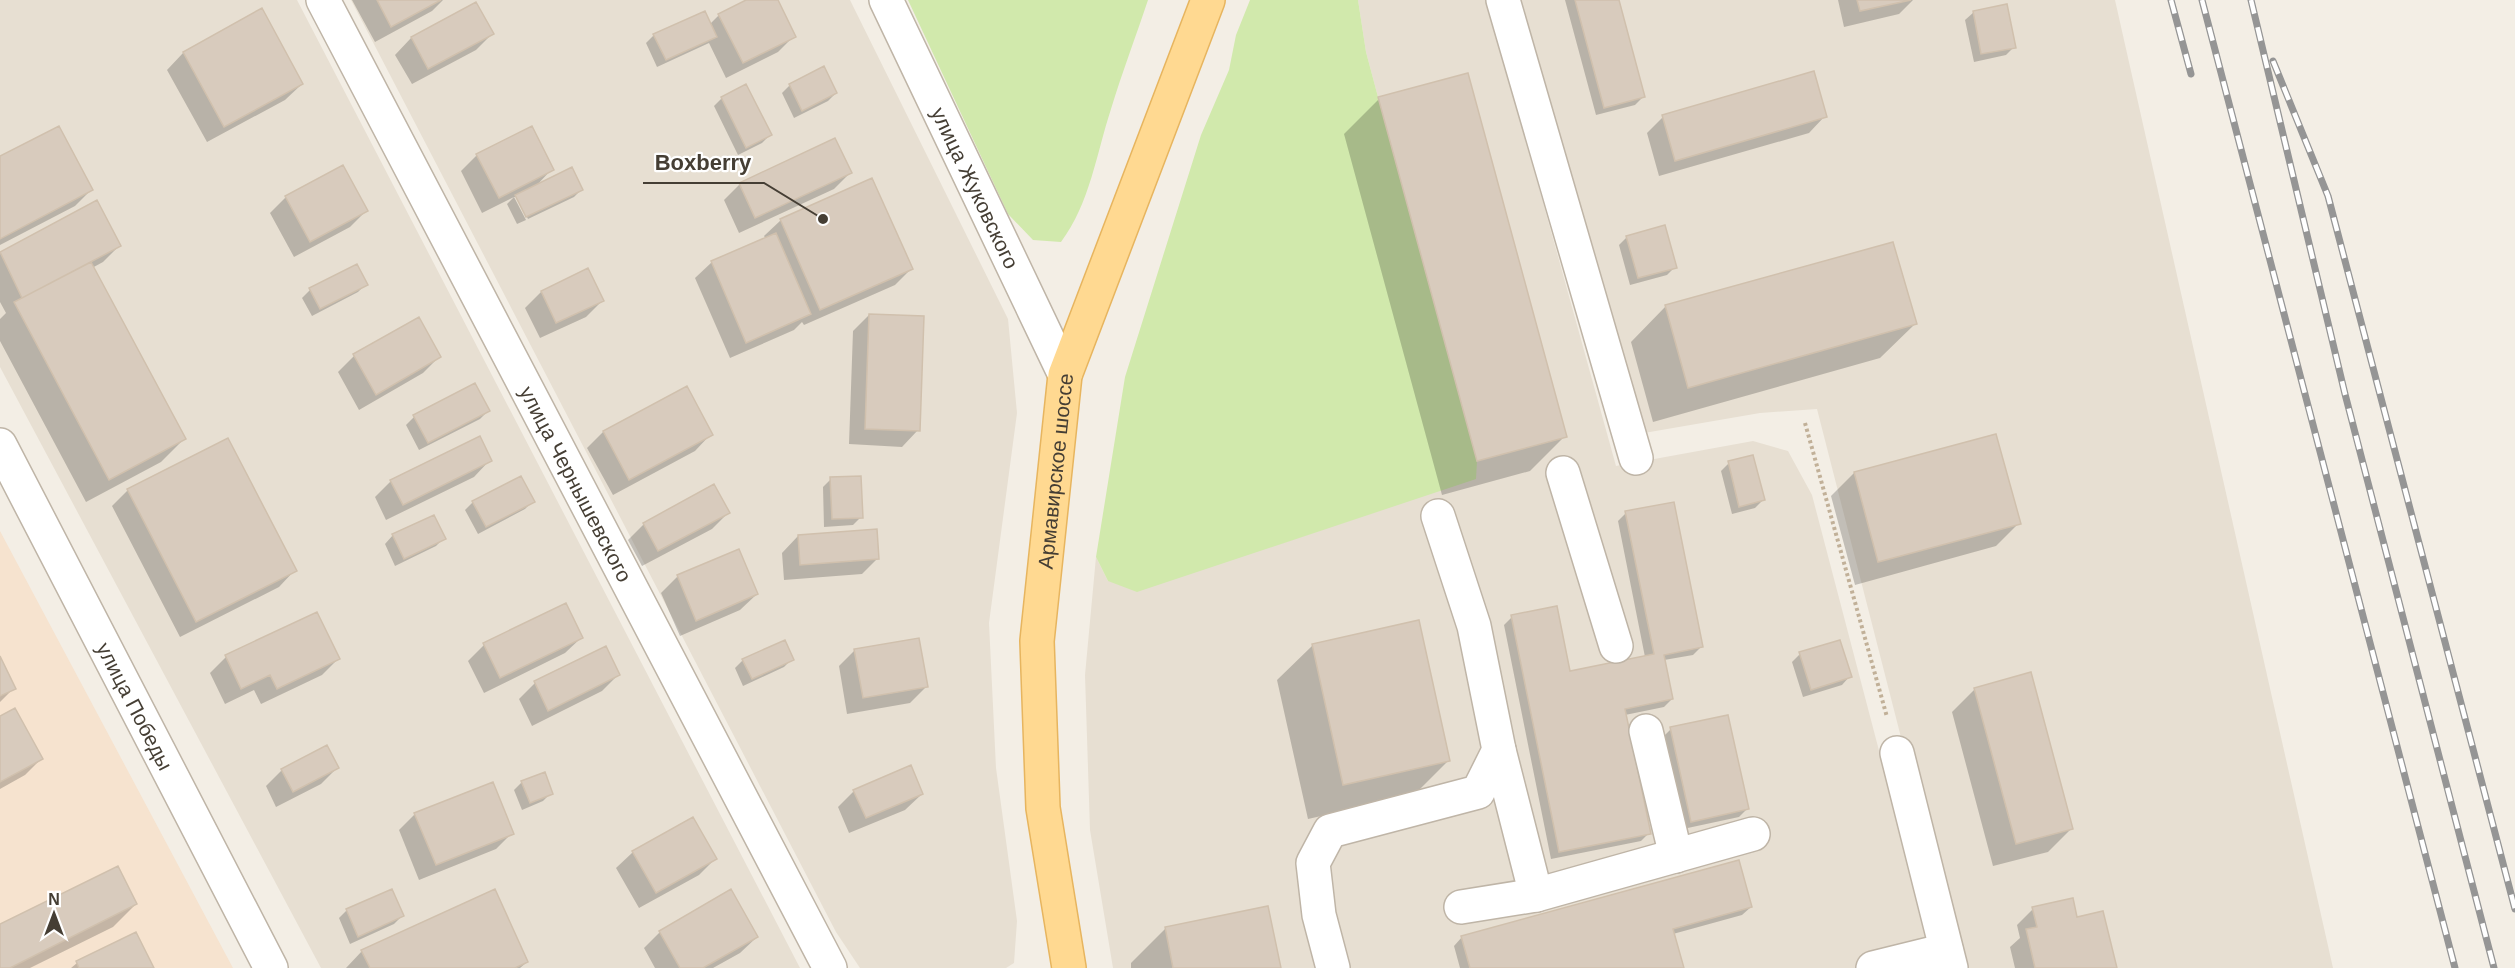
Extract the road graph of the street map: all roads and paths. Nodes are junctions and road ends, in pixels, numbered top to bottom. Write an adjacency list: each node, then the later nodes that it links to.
1 (323, 0): 21 (street, улица Чернышевского)
2 (886, 0): 5 (street, улица Жуковского)
3 (1208, 0): 5 (main road, Армавирское шоссе)
4 (1503, 0): 8 (street)
5 (1065, 375): 22 (main road, Армавирское шоссе)
6 (1805, 423): 14 (path)
7 (0, 445): 20 (street, улица Победы)
8 (1636, 458)
9 (1563, 473): 11 (street)
10 (1438, 516): 13 (street)
11 (1616, 646)
12 (1646, 731): 16 (street)
13 (1499, 750): 17 (street); 23 (street)
14 (1897, 753): 19 (street)
15 (1753, 834): 16 (street)
16 (1676, 856): 17 (street)
17 (1536, 895): 18 (street)
18 (1461, 907)
19 (1948, 959): 24 (street)
20 (270, 968)
21 (830, 968)
22 (1069, 968)
23 (1333, 968)
24 (1873, 968)

